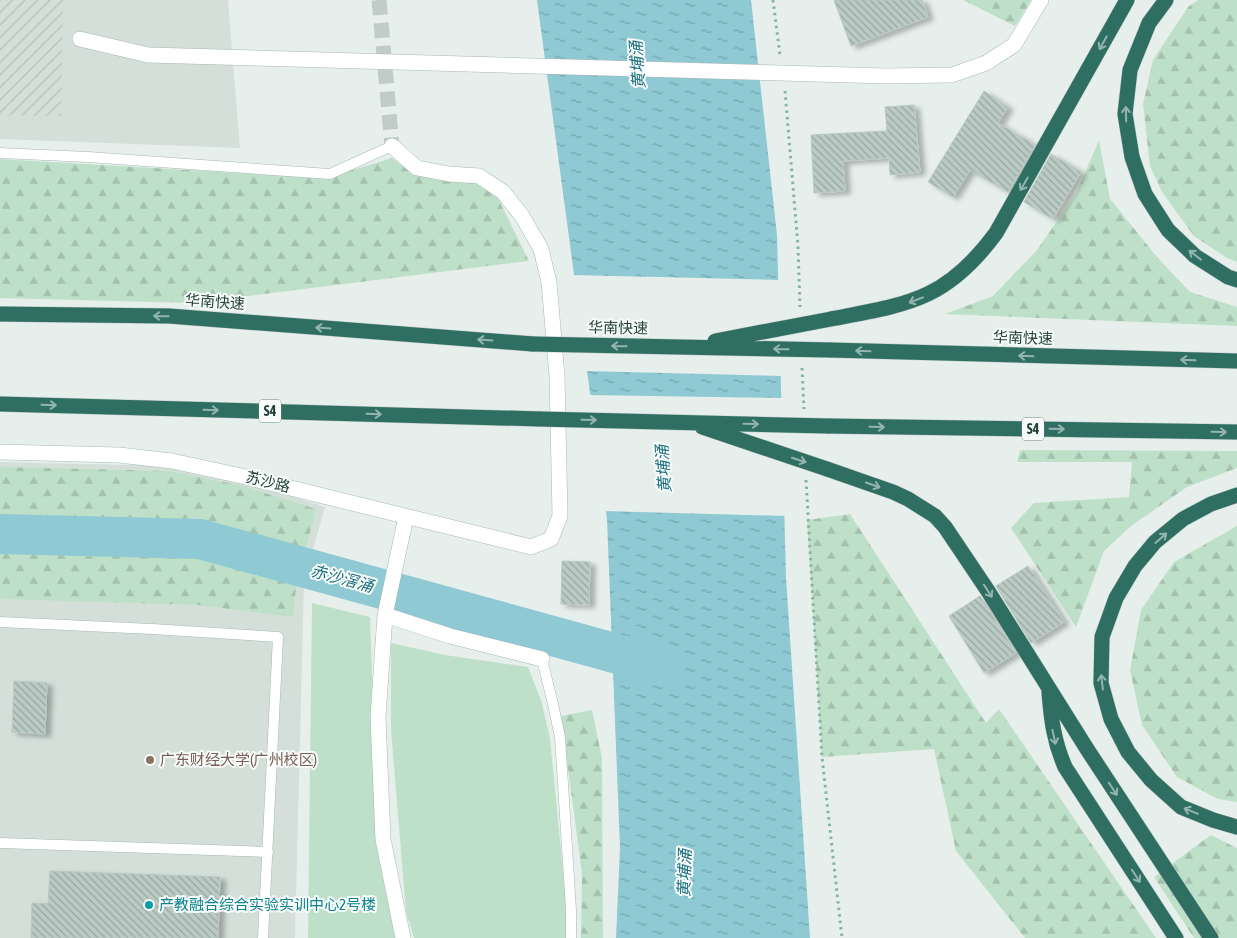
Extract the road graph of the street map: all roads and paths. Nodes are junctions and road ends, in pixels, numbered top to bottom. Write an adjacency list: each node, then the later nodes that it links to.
1 (1041, 0): 4 (street, bridge)
2 (1127, 0): 9 (highway, one-way to 9, bridge)
3 (1166, 0): 7 (highway, one-way to 3)
4 (80, 40)
5 (392, 146): 6 (lane); 16 (street, 苏沙路)
6 (0, 153)
7 (1237, 280)
8 (0, 314): 9 (highway, 华南快速, one-way to 8, bridge)
9 (686, 347): 10 (highway, 华南快速, one-way to 9, bridge)
10 (1237, 361)
11 (0, 404): 12 (highway, S4, one-way to 12, bridge)
12 (686, 422): 13 (highway, S4, one-way to 13, bridge); 20 (highway, one-way to 20, bridge)
13 (1237, 432)
14 (0, 452): 16 (street, 苏沙路)
15 (1237, 495): 21 (highway, one-way to 15)
16 (406, 517): 17 (street)
17 (385, 616): 19 (street); 25 (street)
18 (0, 622): 23 (lane)
19 (542, 659): 26 (lane)
20 (1048, 688): 27 (highway, one-way to 27); 28 (highway, one-way to 28)
21 (1237, 827)
22 (0, 843): 23 (lane)
23 (268, 852): 24 (lane)
24 (263, 938)
25 (403, 938)
26 (571, 938)
27 (1176, 938)
28 (1211, 938)

